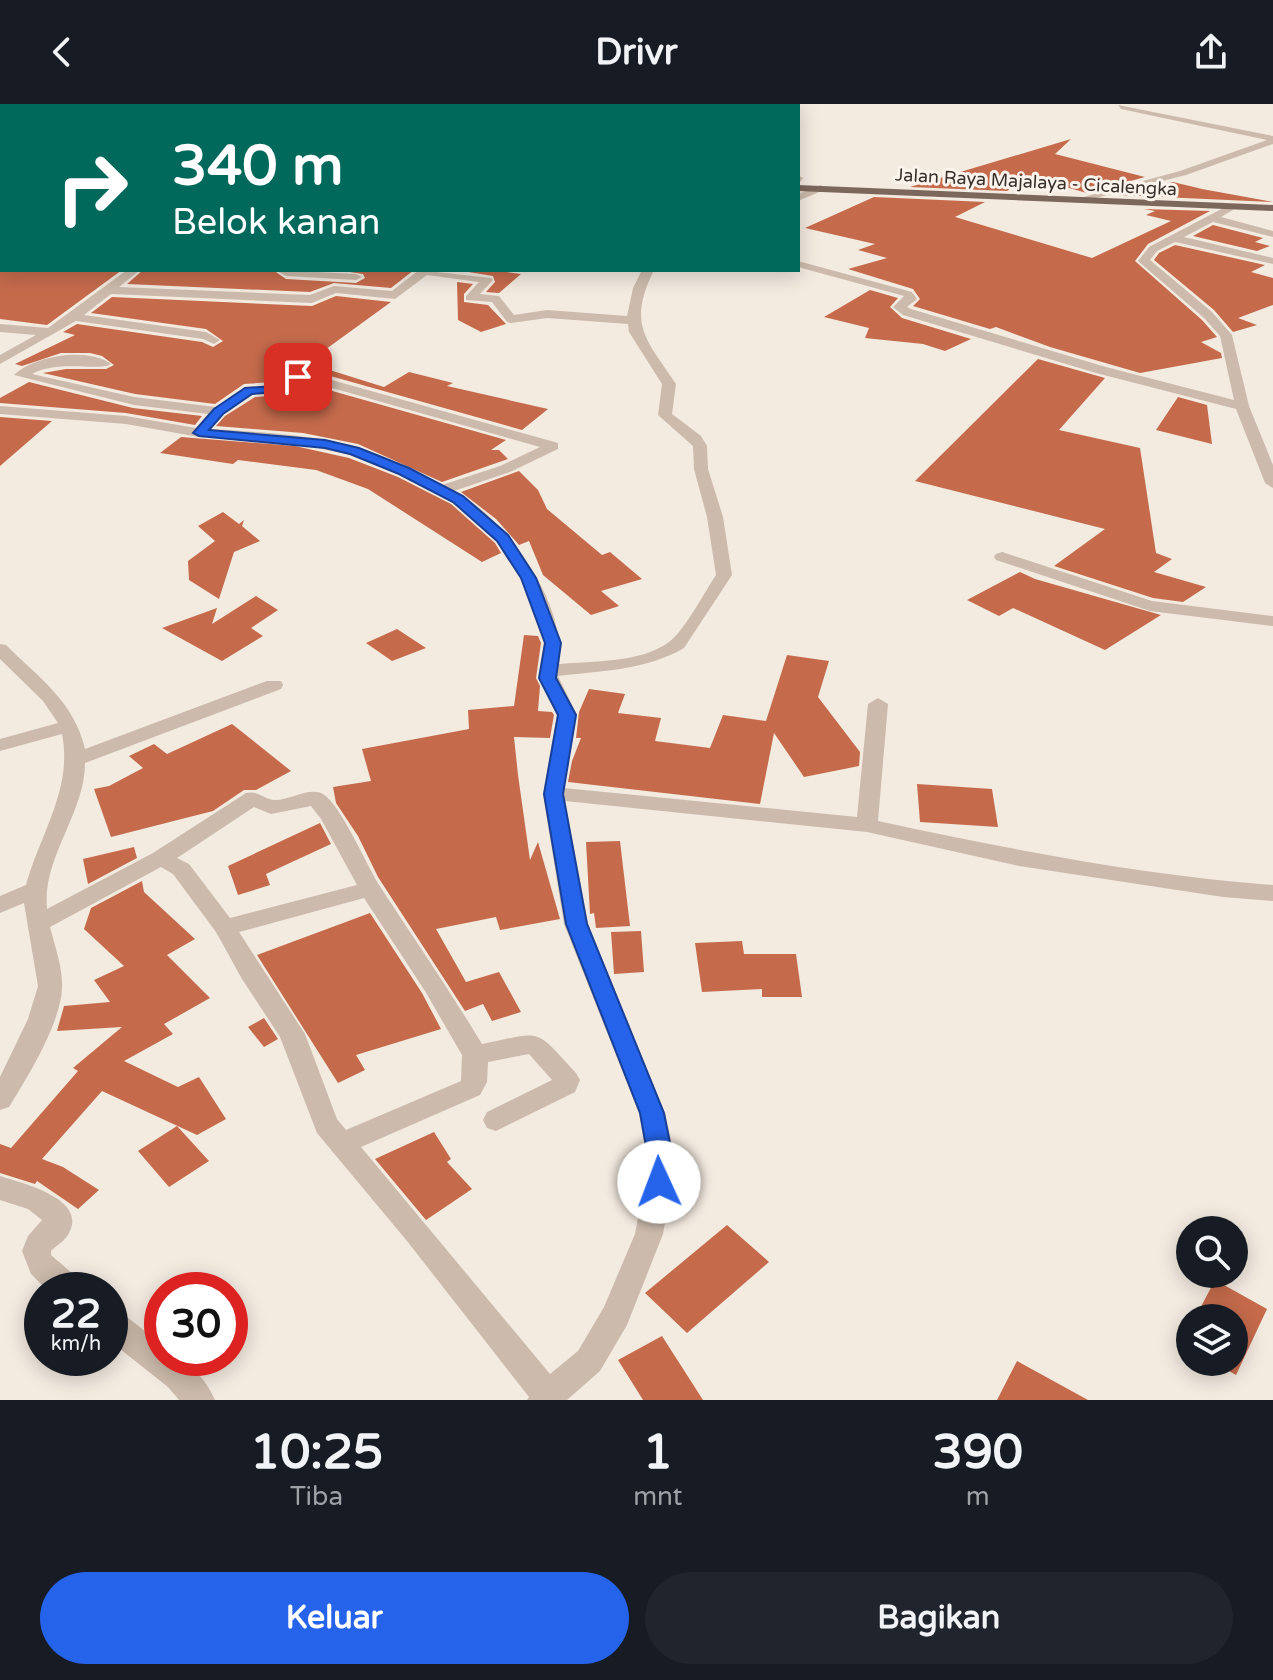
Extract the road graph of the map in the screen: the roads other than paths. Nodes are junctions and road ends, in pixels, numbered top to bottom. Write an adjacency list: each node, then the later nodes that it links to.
1 (1121, 107): 3 (street)
2 (1273, 131): 3 (street)
3 (1273, 139): 7 (street)
4 (800, 188): 5 (main road, Jalan Raya Majalaya - Cicalengka)
5 (821, 188): 6 (street); 7 (main road, Jalan Raya Majalaya - Cicalengka)
6 (800, 197)
7 (1084, 200): 8 (main road, Jalan Raya Majalaya - Cicalengka)
8 (1233, 207): 9 (main road, Jalan Raya Majalaya - Cicalengka); 10 (street)
9 (1273, 208)
10 (1211, 218): 11 (street); 12 (street)
11 (1273, 234)
12 (1174, 238): 13 (street); 35 (street)
13 (1272, 261)
14 (800, 265): 35 (street)
15 (131, 272): 25 (street)
16 (285, 272): 17 (street)
17 (316, 272): 26 (street)
18 (424, 272): 26 (street)
19 (432, 272): 24 (street)
20 (476, 272): 24 (street)
21 (488, 272): 23 (street)
22 (647, 272): 28 (street)
23 (499, 273)
24 (469, 277): 28 (street)
25 (108, 290): 26 (street); 27 (street)
26 (363, 291)
27 (73, 317): 30 (street); 31 (street)
28 (633, 318): 44 (street)
29 (0, 328): 30 (street)
30 (48, 332): 32 (street)
31 (214, 340)
32 (0, 362): 34 (street)
33 (105, 364): 34 (street)
34 (27, 370): 37 (street)
35 (1242, 406): 39 (street)
36 (0, 410): 38 (street)
37 (218, 411): 38 (street); 40 (street)
38 (199, 433): 40 (street)
39 (1273, 483)
40 (442, 490): 44 (street)
41 (1002, 557): 42 (street)
42 (1273, 621)
43 (0, 649): 47 (street)
44 (549, 671): 50 (street)
45 (274, 685): 49 (street)
46 (878, 704): 51 (street)
47 (69, 726): 48 (street); 49 (street)
48 (0, 745)
49 (76, 759): 53 (street)
50 (553, 794): 51 (street); 66 (street)
51 (867, 825): 55 (street)
52 (161, 858): 54 (street); 57 (street); 58 (street)
53 (36, 889): 56 (street); 57 (street)
54 (370, 889): 58 (street); 59 (street)
55 (1273, 893)
56 (0, 905)
57 (37, 924): 60 (street)
58 (225, 928): 62 (street)
59 (475, 1055): 61 (street); 62 (street)
60 (0, 1100)
61 (496, 1120)
62 (341, 1144): 66 (street)
63 (0, 1188): 64 (street)
64 (47, 1272)
65 (128, 1336): 67 (street)
66 (548, 1398)
67 (199, 1400)

